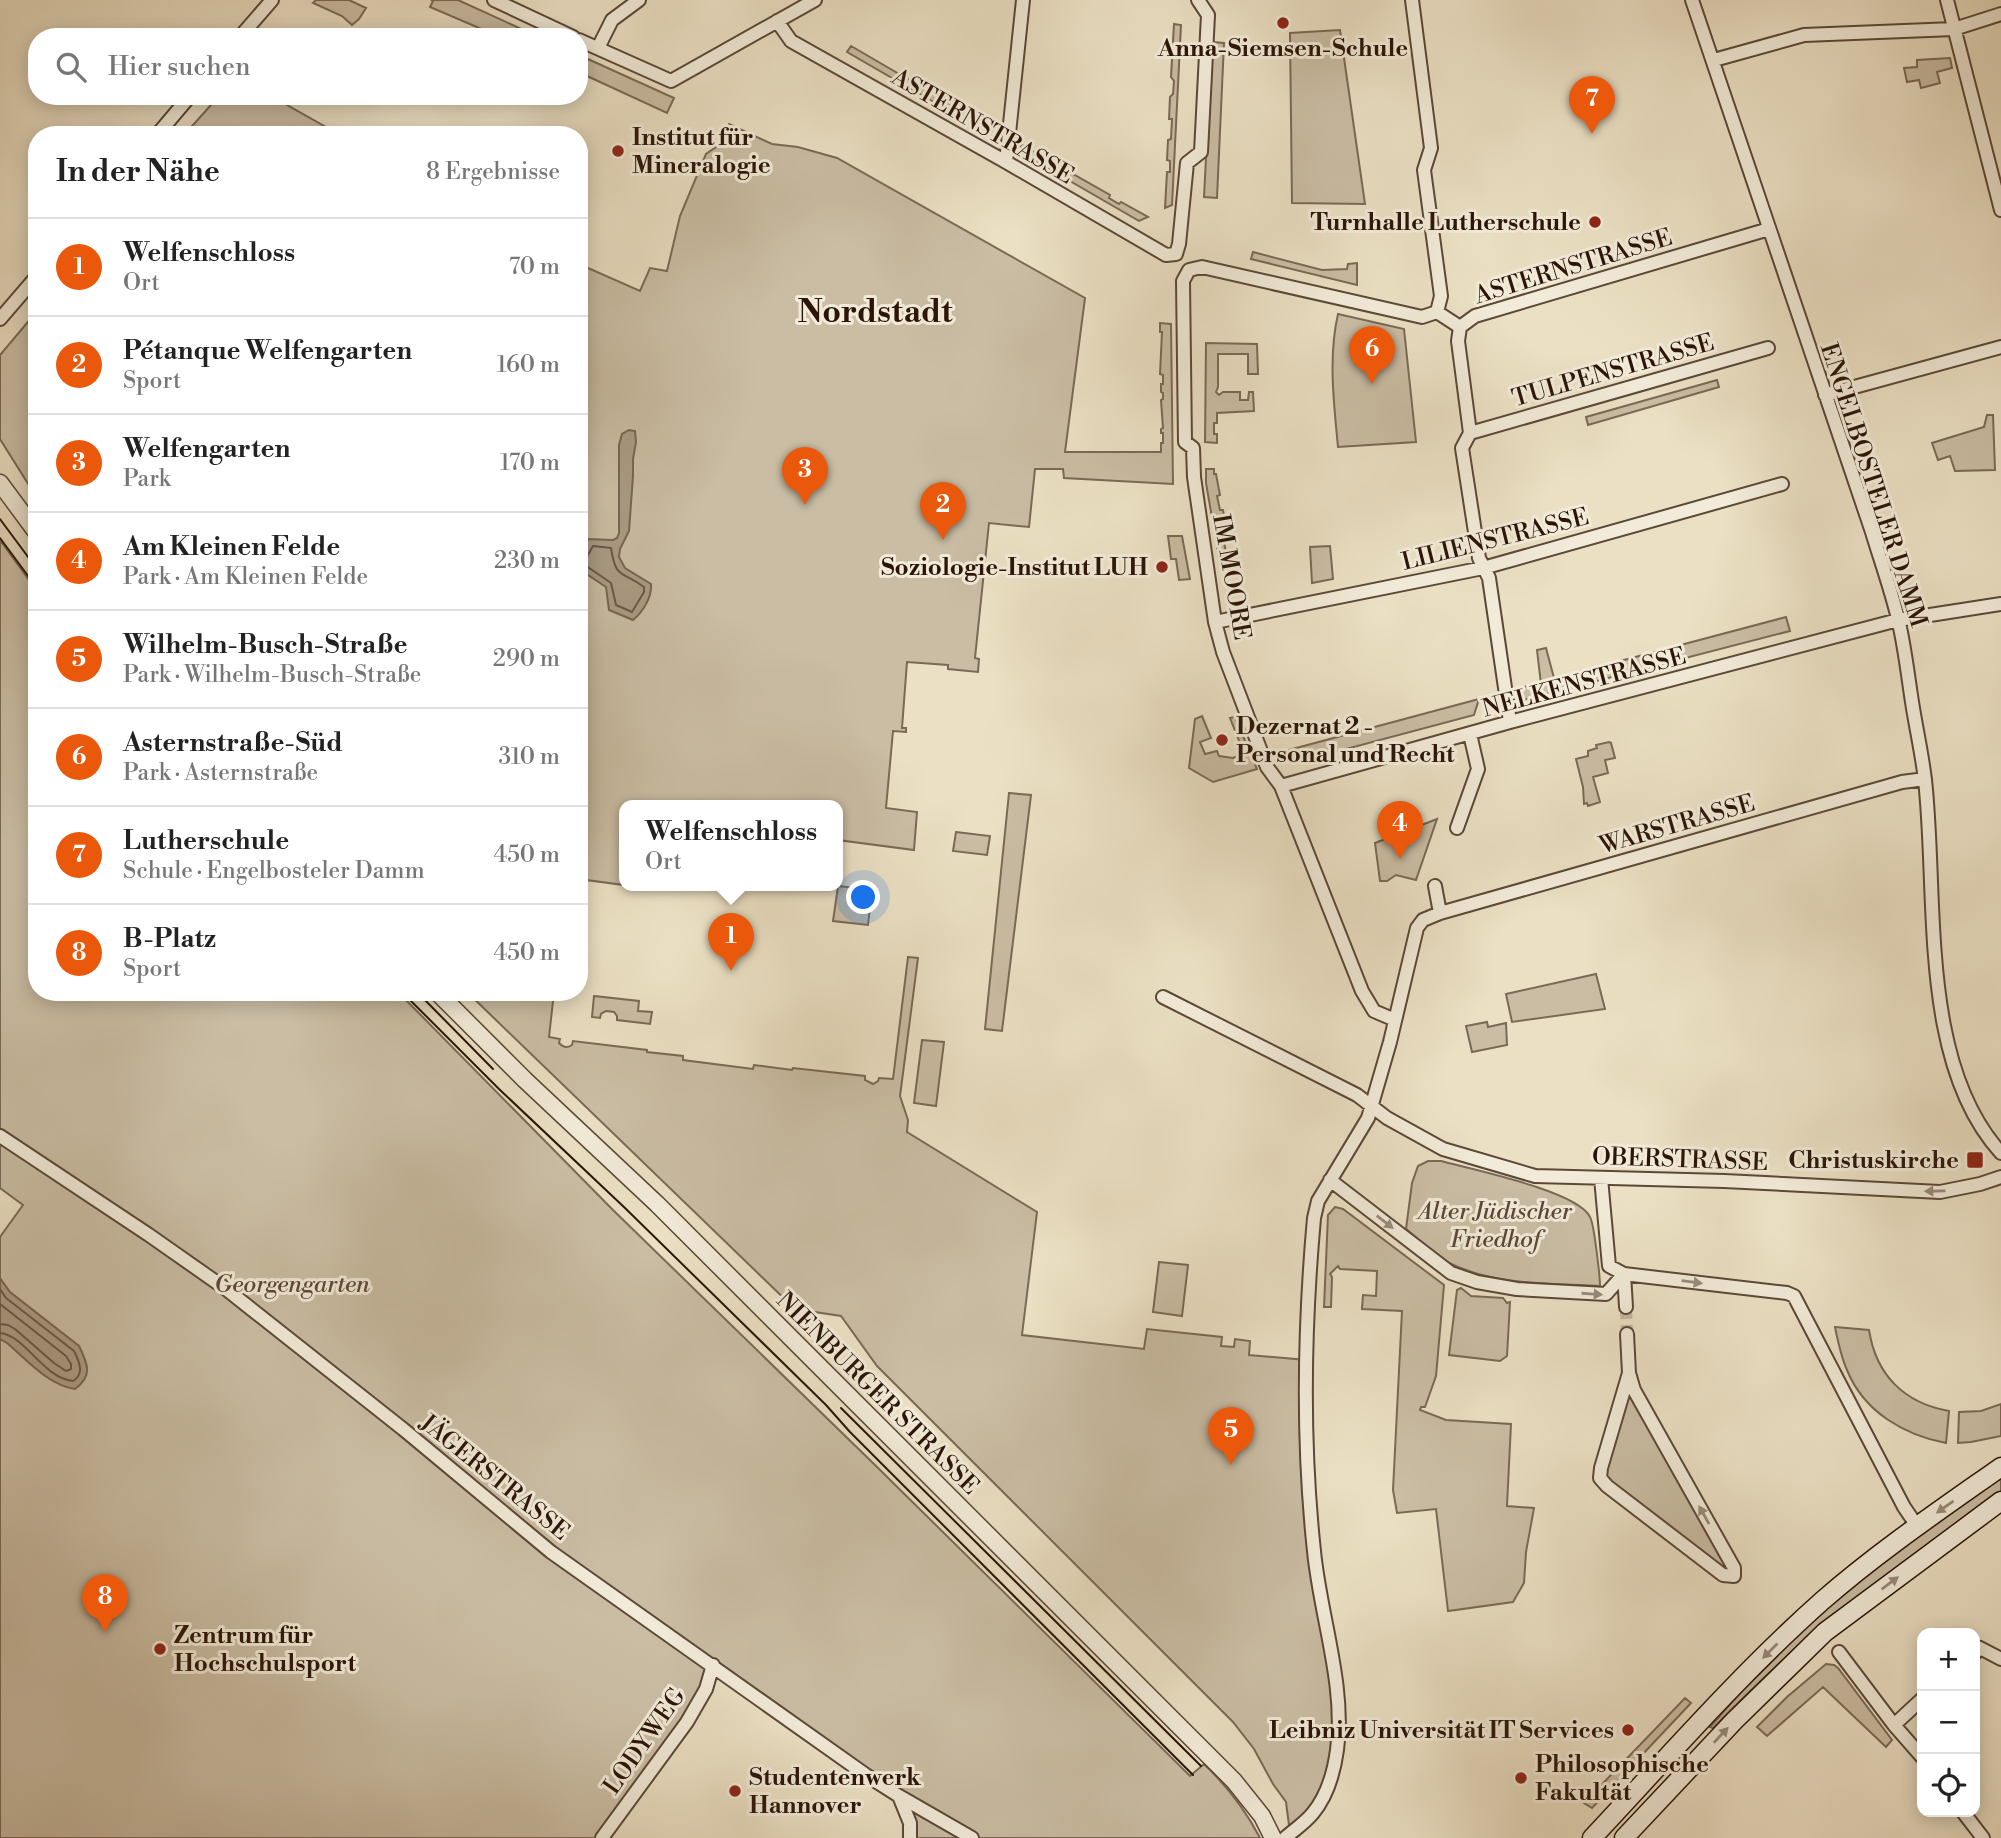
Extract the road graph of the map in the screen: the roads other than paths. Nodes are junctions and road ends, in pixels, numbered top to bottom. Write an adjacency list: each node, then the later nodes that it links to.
1 (272, 0): 12 (street)
2 (494, 0): 13 (street)
3 (639, 0): 16 (street)
4 (815, 0): 11 (street)
5 (1023, 0): 20 (street)
6 (1198, 0): 20 (street, ASTERNSTRASSE)
7 (1412, 0): 24 (street)
8 (1692, 0): 17 (street, ENGELBOSTELER DAMM)
9 (1947, 0): 14 (street)
10 (2001, 14): 14 (street)
11 (777, 21): 16 (street); 20 (street, ASTERNSTRASSE)
12 (248, 28)
13 (554, 28)
14 (1955, 29): 17 (street); 21 (street)
15 (588, 44): 16 (street)
16 (598, 48)
17 (1714, 60): 22 (street, ENGELBOSTELER DAMM)
18 (182, 105): 19 (street)
19 (165, 126)
20 (1006, 162)
21 (2001, 210)
22 (1769, 229): 26 (street, ASTERNSTRASSE); 29 (street, ENGELBOSTELER DAMM)
23 (28, 286): 25 (street)
24 (1437, 312): 26 (street, ASTERNSTRASSE); 37 (street, IM MOORE)
25 (0, 319)
26 (1460, 327): 30 (street)
27 (2001, 347): 29 (street)
28 (1768, 348): 30 (street, TULPENSTRASSE)
29 (1825, 395): 36 (street, ENGELBOSTELER DAMM)
30 (1470, 433): 34 (street)
31 (0, 483): 33 (street)
32 (1782, 484): 34 (street, LILIENSTRASSE)
33 (28, 521)
34 (1483, 568): 37 (street, LILIENSTRASSE); 38 (street)
35 (2001, 604): 36 (street, NELKENSTRASSE)
36 (1898, 621): 38 (street, NELKENSTRASSE); 40 (street, ENGELBOSTELER DAMM)
37 (1215, 622): 41 (street, IM MOORE)
38 (1510, 722): 39 (street, NELKENSTRASSE)
39 (1470, 734): 41 (street, NELKENSTRASSE); 42 (street)
40 (1925, 779): 44 (street, WARSTRASSE); 50 (street, ENGELBOSTELER DAMM)
41 (1281, 786): 47 (street, IM MOORE)
42 (1457, 828)
43 (1435, 886): 44 (street)
44 (1440, 912): 47 (street)
45 (1163, 997): 48 (street, OBERSTRASSE)
46 (446, 1001): 73 (street, NIENBURGER STRASSE)
47 (1395, 1020): 48 (street)
48 (1373, 1105): 52 (street, OBERSTRASSE); 53 (street)
49 (0, 1136): 64 (street, JÄGERSTRASSE)
50 (2001, 1153)
51 (2001, 1177): 52 (street, OBERSTRASSE, one-way to 52)
52 (1601, 1178): 54 (street)
53 (1331, 1180): 54 (street, one-way to 54); 74 (street)
54 (1624, 1274): 55 (street); 60 (street, one-way to 60)
55 (1626, 1307)
56 (1627, 1334): 57 (street)
57 (1629, 1373): 57 (street, one-way to 57)
58 (2001, 1467): 60 (main road, one-way to 60)
59 (2001, 1501): 76 (main road, one-way to 59)
60 (1916, 1526): 75 (main road, one-way to 75)
61 (1980, 1651): 63 (street)
62 (1839, 1652): 66 (street)
63 (2001, 1659)
64 (713, 1665): 68 (street, JÄGERSTRASSE); 70 (street, LODYWEG)
65 (1917, 1704): 66 (street)
66 (1894, 1725): 67 (street)
67 (1919, 1754)
68 (899, 1796): 71 (street); 72 (street, JÄGERSTRASSE)
69 (1968, 1817): 77 (street)
70 (602, 1838)
71 (910, 1838)
72 (972, 1838)
73 (1273, 1838)
74 (1285, 1838)
75 (1592, 1838)
76 (1624, 1838)
77 (1983, 1838)

